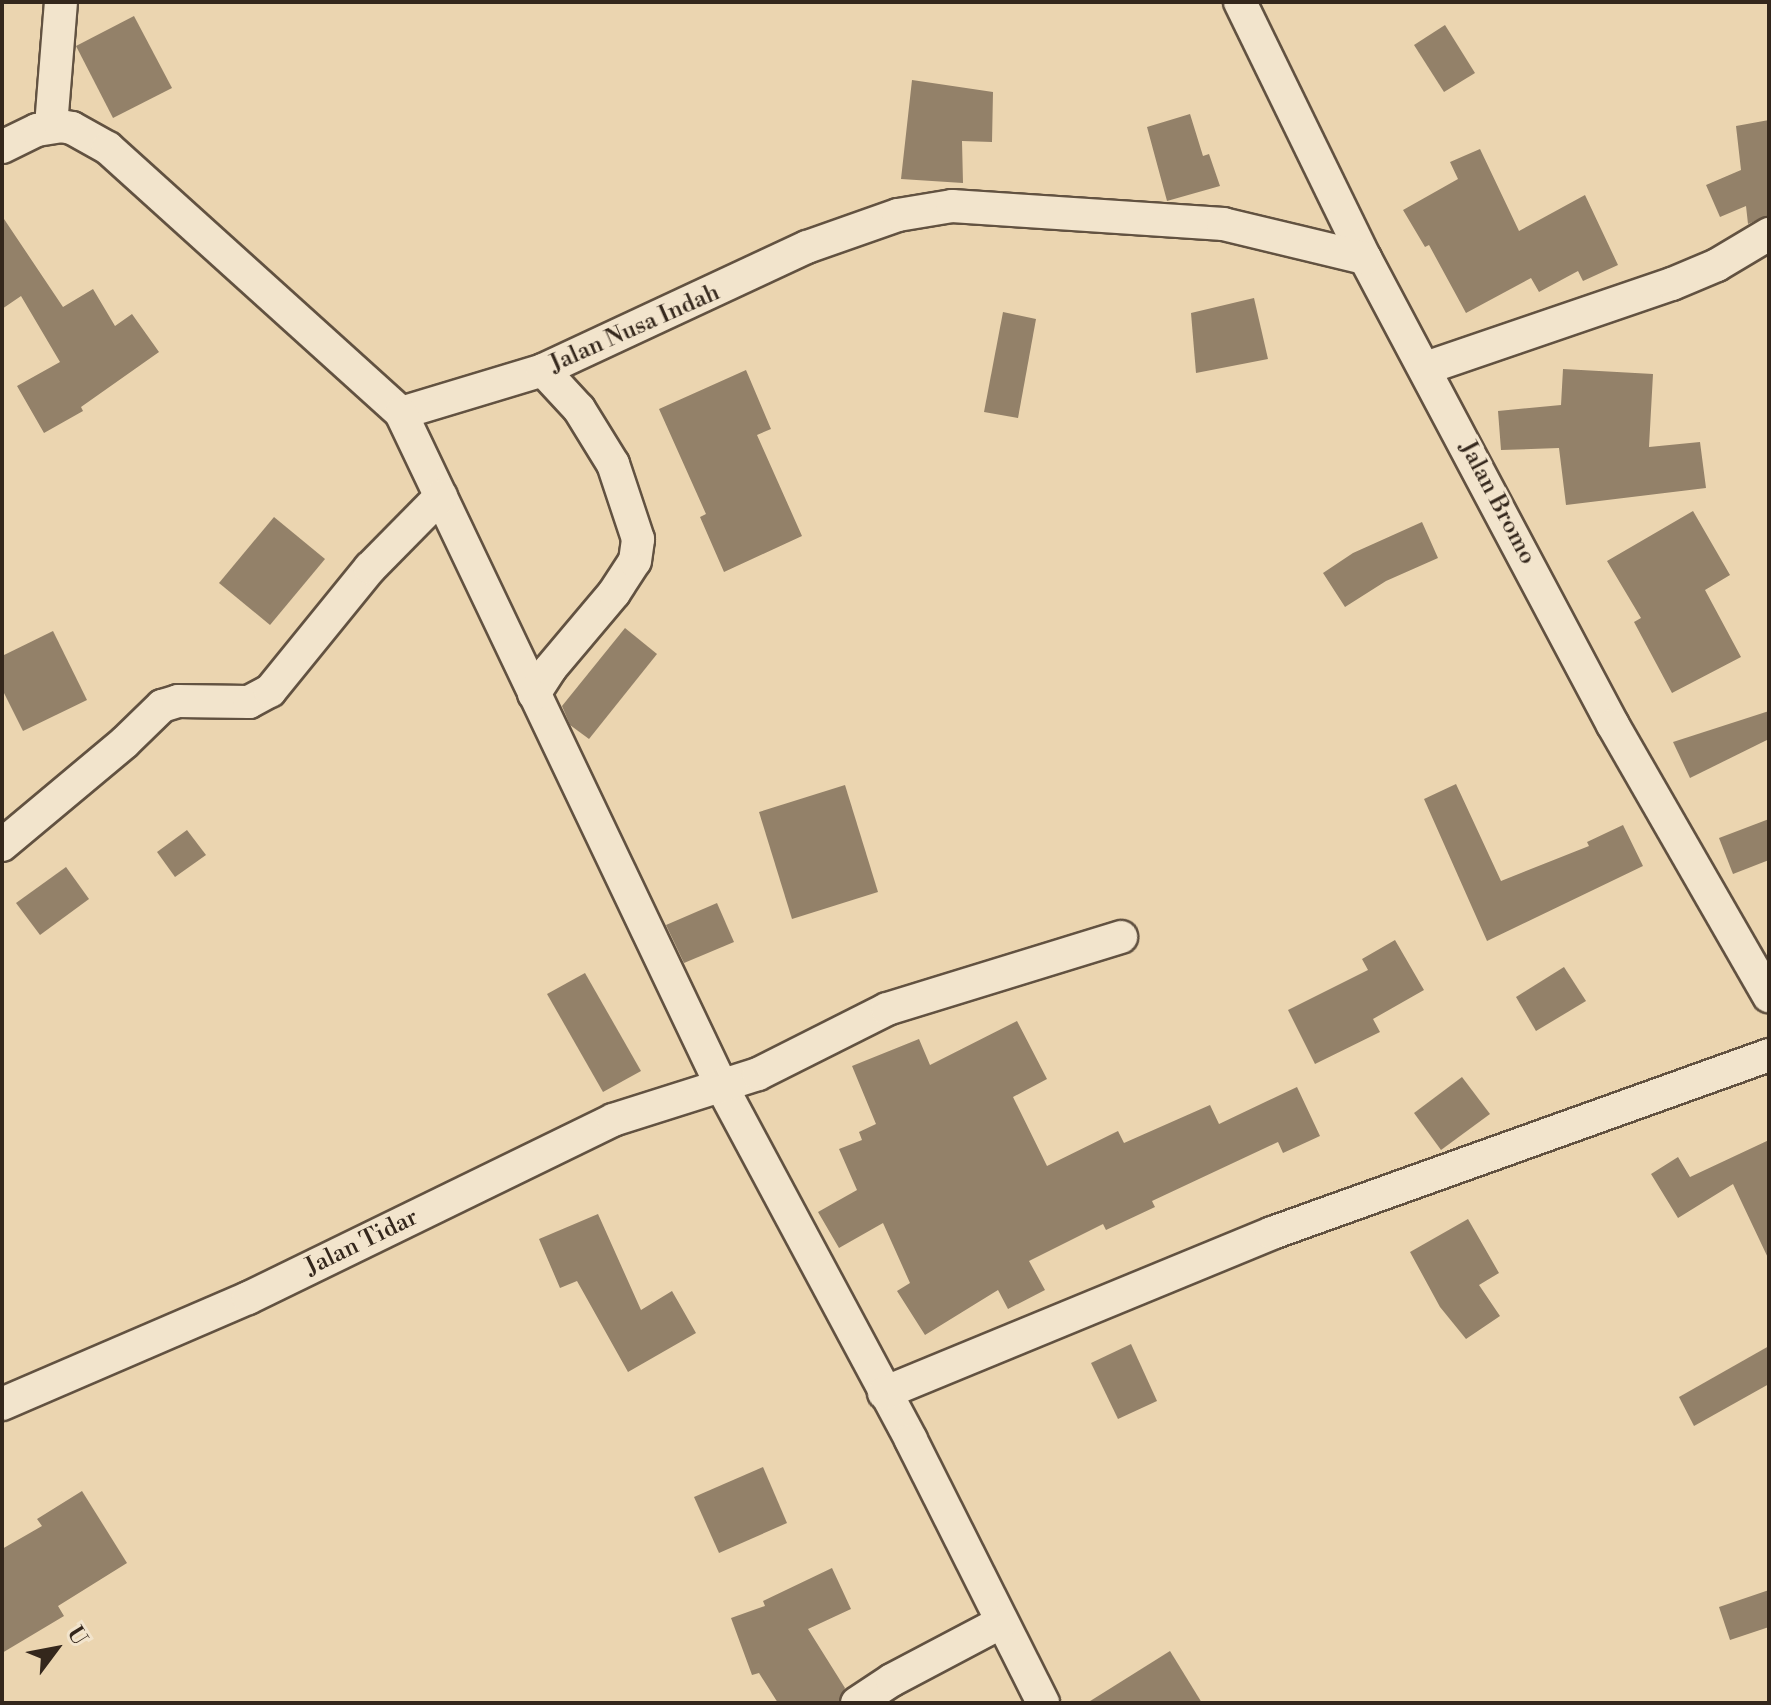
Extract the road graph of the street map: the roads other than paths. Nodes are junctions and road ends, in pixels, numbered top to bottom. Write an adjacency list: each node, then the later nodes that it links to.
1 (61, 2): 3 (street)
2 (1240, 2): 6 (street, Jalan Bromo)
3 (51, 126): 4 (street); 9 (street)
4 (2, 147)
5 (1769, 234): 7 (street)
6 (1365, 258): 7 (street, Jalan Bromo); 8 (street, Jalan Nusa Indah)
7 (1426, 368): 14 (street, Jalan Bromo)
8 (543, 370): 9 (street, Jalan Nusa Indah); 11 (street)
9 (401, 413): 10 (street)
10 (441, 496): 11 (street); 12 (street)
11 (534, 694): 16 (street)
12 (2, 845)
13 (1121, 937): 16 (street, Jalan Tidar)
14 (1769, 996)
15 (1769, 1055): 17 (street)
16 (722, 1087): 17 (street); 18 (street, Jalan Tidar)
17 (884, 1393): 19 (street)
18 (2, 1404)
19 (1002, 1622): 20 (street); 21 (street)
20 (857, 1703)
21 (1043, 1703)

